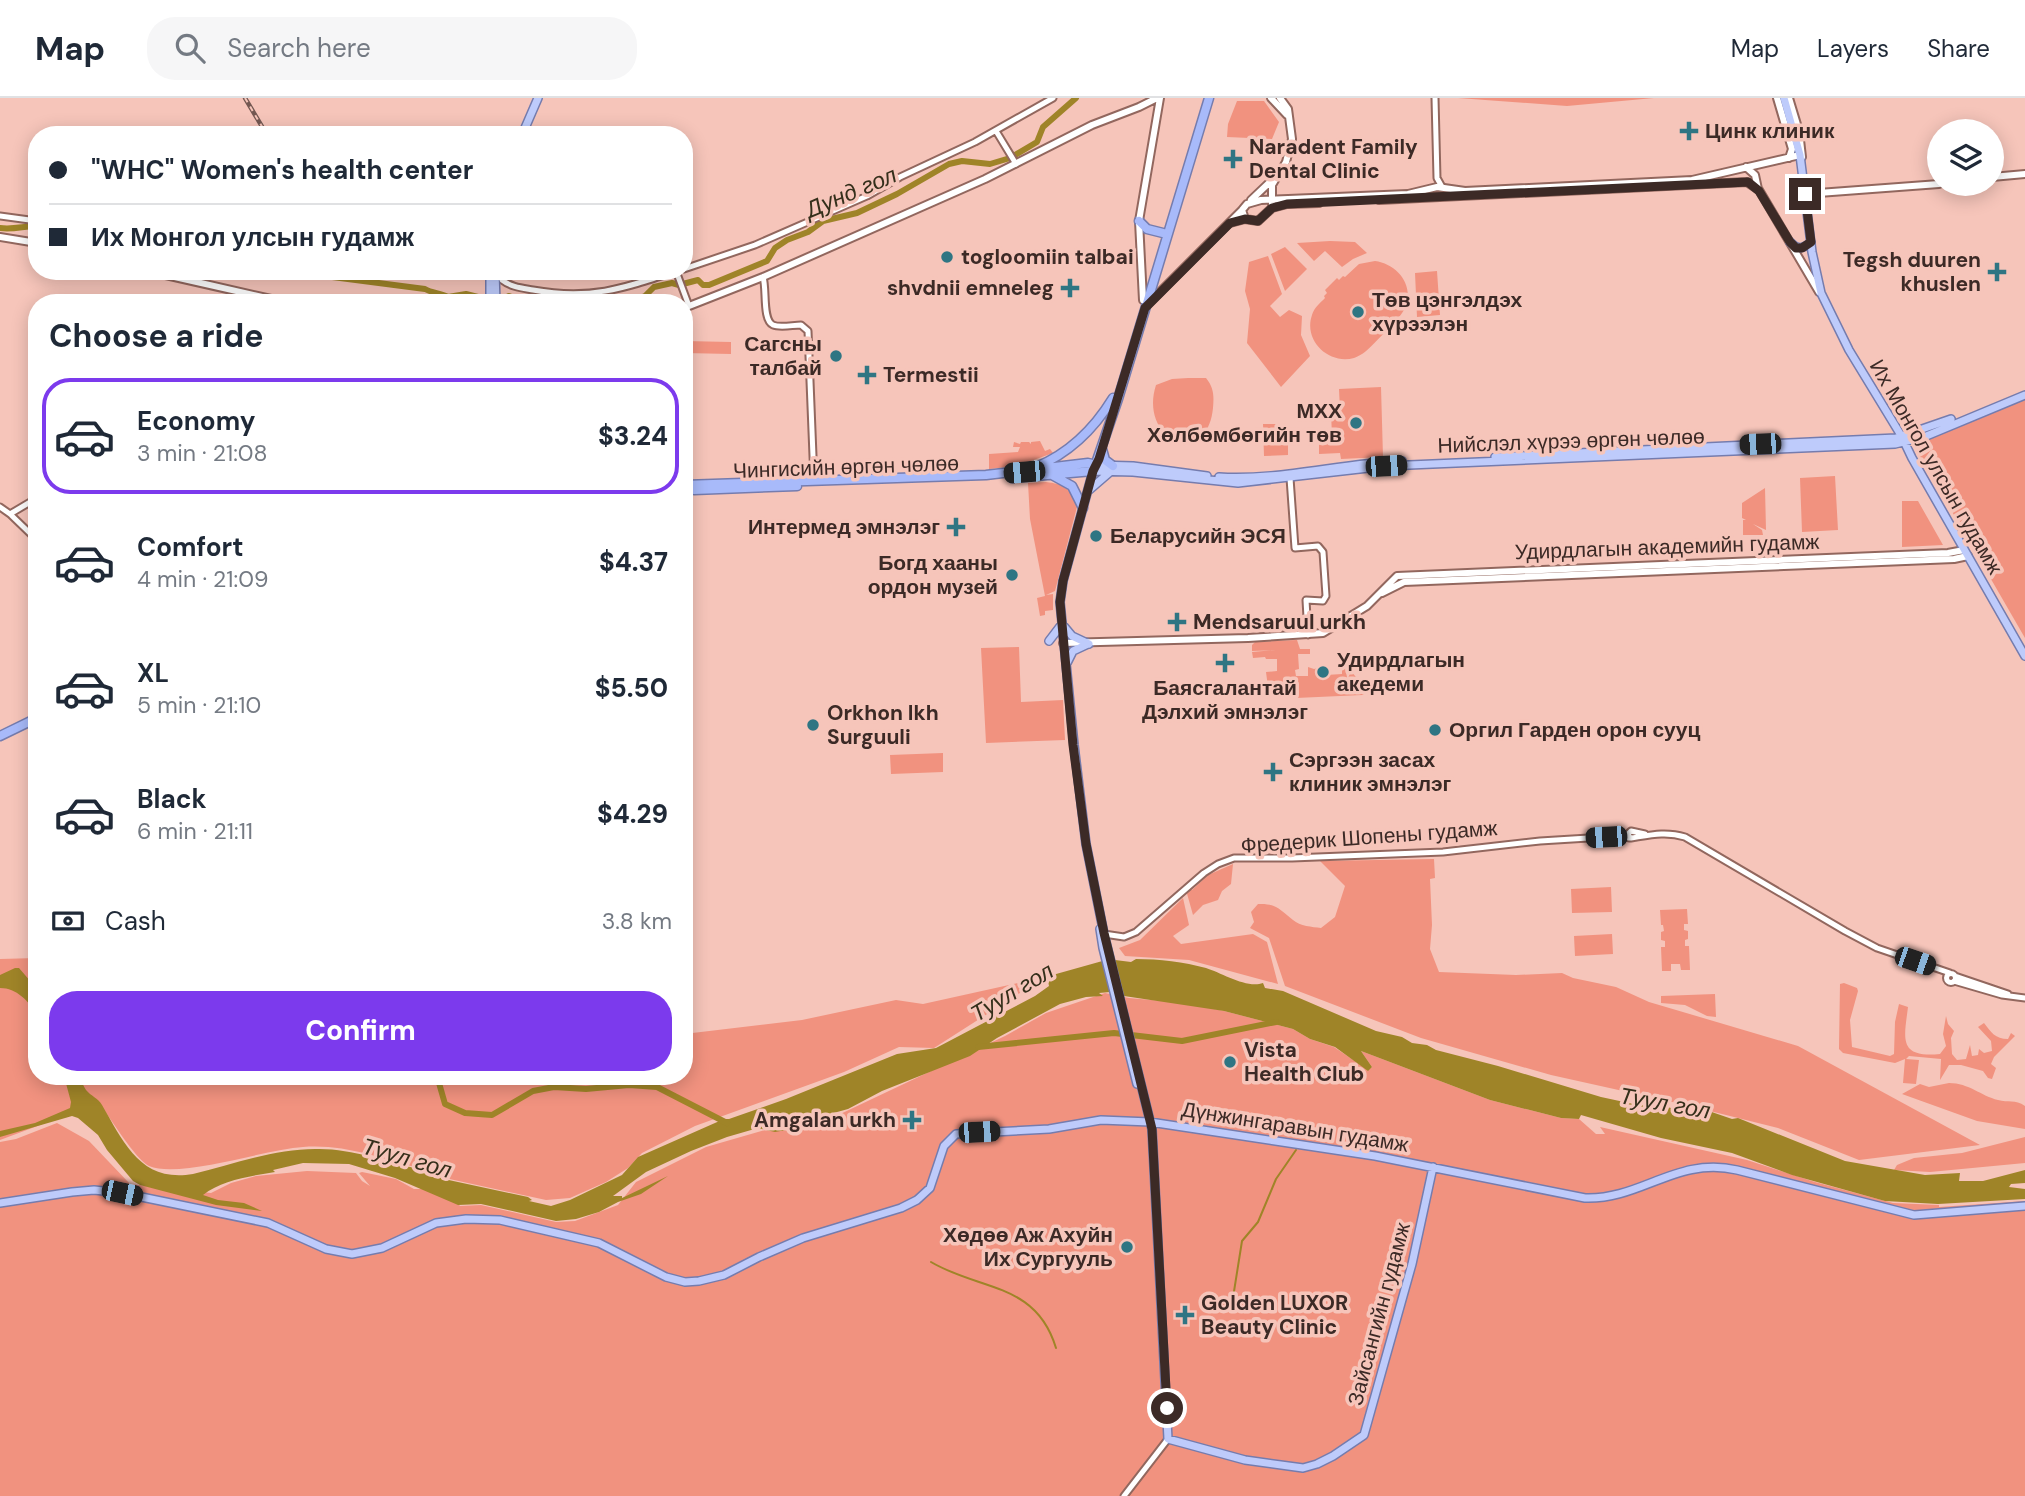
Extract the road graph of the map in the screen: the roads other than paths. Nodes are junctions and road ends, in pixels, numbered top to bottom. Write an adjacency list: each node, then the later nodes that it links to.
1 (540, 98): 13 (main road)
2 (1054, 98): 14 (street)
3 (1158, 98): 10 (main road); 12 (main road)
4 (1206, 98): 42 (highway); 54 (highway)
5 (1271, 98): 11 (main road)
6 (1280, 98): 11 (main road)
7 (1435, 98): 24 (street)
8 (1777, 98): 15 (main road)
9 (1786, 98): 16 (main road, Их Монгол улсын гудамж); 16 (main road)
10 (1139, 107): 12 (main road); 17 (main road)
11 (1287, 115): 22 (main road)
12 (1156, 119): 39 (main road)
13 (529, 126)
14 (996, 131): 17 (street); 47 (street)
15 (1789, 159): 16 (main road); 18 (main road)
16 (1801, 159): 31 (main road, Их Монгол улсын гудамж)
17 (1016, 164): 48 (main road)
18 (1765, 164): 19 (main road); 20 (main road)
19 (1746, 167): 20 (main road); 29 (main road)
20 (1755, 175): 25 (main road); 30 (main road)
21 (2025, 176): 23 (main road)
22 (1275, 177): 33 (main road); 34 (main road)
23 (2004, 177)
24 (1437, 178): 27 (street); 28 (street)
25 (1748, 182): 29 (main road); 30 (main road)
26 (1927, 183): 31 (main road)
27 (1433, 187): 28 (main road); 32 (main road); 33 (main road)
28 (1442, 187): 29 (main road)
29 (1595, 187): 32 (main road)
30 (1759, 191): 45 (main road, Их Монгол улсын гудамж)
31 (1805, 192): 46 (main road, Их Монгол улсын гудамж)
32 (1443, 197): 35 (main road)
33 (1271, 200): 34 (main road); 35 (main road)
34 (1245, 207): 37 (main road); 40 (main road)
35 (1272, 208): 37 (main road)
36 (0, 216): 38 (street)
37 (1245, 219): 40 (main road)
38 (28, 220)
39 (1139, 221): 41 (highway)
40 (1230, 223): 56 (main road)
41 (1143, 230): 42 (highway); 64 (main road)
42 (1163, 233): 64 (highway)
43 (0, 237): 44 (main road)
44 (28, 242)
45 (1790, 242): 46 (main road); 57 (main road, Их Монгол улсын гудамж)
46 (1811, 242): 57 (main road, Их Монгол улсын гудамж)
47 (693, 266)
48 (763, 277): 63 (main road); 81 (street)
49 (187, 280): 58 (main road)
50 (492, 280): 55 (main road)
51 (494, 280): 55 (main road)
52 (503, 280): 61 (street)
53 (649, 280): 62 (street)
54 (1153, 283): 56 (main road); 64 (highway)
55 (493, 285): 59 (main road); 60 (main road)
56 (1164, 289): 64 (main road)
57 (1821, 293): 67 (main road, Их Монгол улсын гудамж)
58 (248, 294)
59 (492, 294)
60 (494, 294)
61 (575, 294)
62 (589, 294)
63 (693, 303)
64 (1144, 304): 66 (highway); 71 (highway)
65 (2025, 392): 68 (main road, Нийслэл хүрээ өргөн чөлөө); 70 (main road, Нийслэл хүрээ өргөн чөлөө)
66 (1113, 398): 74 (highway); 77 (highway)
67 (1890, 418): 69 (main road); 70 (main road, Их Монгол улсын гудамж)
68 (1924, 437): 70 (main road, Нийслэл хүрээ өргөн чөлөө); 73 (main road)
69 (1876, 439): 70 (main road, Нийслэл хүрээ өргөн чөлөө); 72 (main road, Нийслэл хүрээ өргөн чөлөө)
70 (1904, 440): 72 (main road, Нийслэл хүрээ өргөн чөлөө); 73 (main road, Их Монгол улсын гудамж)
71 (1102, 448): 74 (highway); 76 (highway)
72 (1660, 452): 75 (main road, Нийслэл хүрээ өргөн чөлөө)
73 (1912, 458): 90 (main road, Их Монгол улсын гудамж)
74 (1094, 466): 76 (main road, Нийслэл хүрээ өргөн чөлөө); 77 (highway, Чингисийн өргөн чөлөө); 78 (highway, Чингисийн өргөн чөлөө); 83 (main road)
75 (1356, 466): 79 (main road, Нийслэл хүрээ өргөн чөлөө); 80 (main road, Нийслэл хүрээ өргөн чөлөө)
76 (1111, 469): 79 (main road, Нийслэл хүрээ өргөн чөлөө); 83 (main road)
77 (1024, 472): 81 (highway, Чингисийн өргөн чөлөө)
78 (1052, 475): 81 (highway, Чингисийн өргөн чөлөө); 85 (highway)
79 (1274, 477): 80 (main road, Нийслэл хүрээ өргөн чөлөө)
80 (1290, 478): 92 (street)
81 (814, 480): 82 (highway, Чингисийн өргөн чөлөө)
82 (693, 487)
83 (1088, 492): 85 (main road)
84 (28, 503): 87 (street)
85 (1083, 508): 91 (main road)
86 (1, 509): 87 (street); 88 (street)
87 (10, 514): 88 (street)
88 (20, 526): 89 (street)
89 (28, 533)
90 (1966, 553): 92 (main road, Удирдлагын академийн гудамж); 96 (main road, Их Монгол улсын гудамж)
91 (1062, 624): 93 (main road); 94 (main road); 95 (main road)
92 (1308, 635): 95 (main road, Удирдлагын академийн гудамж)
93 (1049, 641)
94 (1063, 643): 95 (main road, Удирдлагын академийн гудамж); 97 (main road)
95 (1089, 643): 97 (main road)
96 (2025, 656)
97 (1066, 666): 100 (main road)
98 (28, 722): 99 (highway)
99 (0, 736)
100 (1101, 918): 101 (main road); 102 (main road)
101 (1104, 933): 102 (main road); 103 (street, Фредерик Шопены гудамж)
102 (1105, 947): 104 (main road)
103 (2025, 998)
104 (1147, 1110): 105 (main road); 106 (main road)
105 (1150, 1122): 106 (main road, Дүнжингаравын гудамж); 107 (main road); 109 (main road, Дүнжингаравын гудамж)
106 (1170, 1125): 107 (main road); 108 (main road, Дүнжингаравын гудамж)
107 (1153, 1138): 111 (main road)
108 (1433, 1167): 110 (main road, Дүнжингаравын гудамж); 111 (main road, Зайсангийн гудамж)
109 (0, 1203)
110 (2025, 1206)
111 (1168, 1439): 112 (street)
112 (1124, 1496)

